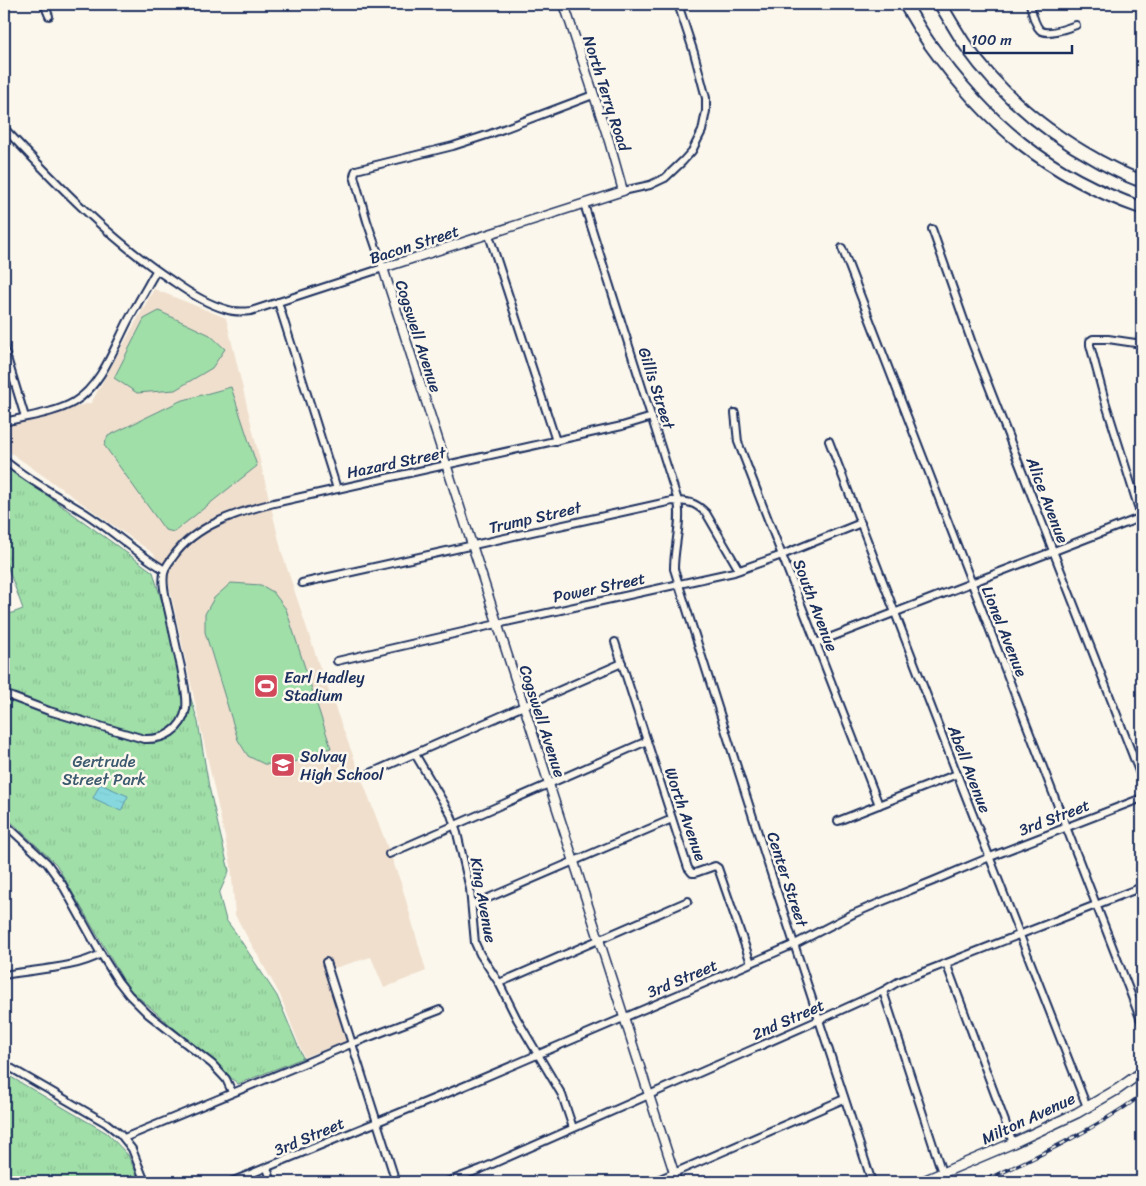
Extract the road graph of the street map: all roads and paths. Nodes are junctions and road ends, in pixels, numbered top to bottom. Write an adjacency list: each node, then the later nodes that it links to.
1 (44, 4): 7 (street)
2 (564, 4): 9 (street, North Terry Road)
3 (678, 4): 12 (street)
4 (905, 4): 14 (highway)
5 (940, 4): 11 (highway)
6 (1030, 4): 8 (street)
7 (49, 16)
8 (1076, 25)
9 (593, 95): 12 (street, North Terry Road); 18 (street)
10 (4, 128): 19 (street, Bacon Street)
11 (1142, 181)
12 (623, 191): 13 (street, Bacon Street)
13 (584, 204): 16 (street, Bacon Street); 25 (street, Gillis Street)
14 (1142, 208)
15 (932, 229): 36 (street, Alice Avenue)
16 (489, 235): 18 (street, Bacon Street); 27 (street)
17 (842, 248): 41 (street, Lionel Avenue)
18 (383, 268): 20 (street, Bacon Street); 30 (street, Cogswell Avenue)
19 (156, 271): 20 (street, Bacon Street); 24 (street)
20 (278, 302): 31 (street)
21 (1142, 344): 33 (street)
22 (4, 348): 24 (street)
23 (735, 413): 37 (street, South Avenue)
24 (25, 417): 26 (street)
25 (652, 417): 27 (street, Hazard Street); 32 (street, Gillis Street)
26 (4, 422)
27 (556, 441): 30 (street, Hazard Street)
28 (829, 441): 34 (street, Abell Avenue)
29 (4, 460): 38 (street)
30 (446, 465): 31 (street, Hazard Street); 35 (street, Cogswell Avenue)
31 (337, 489): 38 (street, Hazard Street)
32 (678, 501): 35 (street, Trump Street); 39 (street, Trump Street); 42 (street, Gillis Street)
33 (1142, 518): 36 (street)
34 (861, 523): 37 (street, Power Street); 43 (street, Abell Avenue)
35 (472, 545): 40 (street, Trump Street); 44 (street, Cogswell Avenue)
36 (1053, 551): 41 (street); 55 (street, Alice Avenue)
37 (782, 555): 39 (street, Power Street); 46 (street, South Avenue)
38 (165, 570): 49 (street)
39 (739, 570): 42 (street, Power Street)
40 (302, 583)
41 (971, 583): 43 (street); 63 (street, Lionel Avenue)
42 (679, 584): 44 (street, Power Street); 73 (street, Center Street)
43 (895, 612): 46 (street); 53 (street, Abell Avenue)
44 (497, 624): 47 (street, Power Street); 50 (street, Cogswell Avenue)
45 (615, 642): 48 (street, Worth Avenue)
46 (816, 643): 58 (street, South Avenue)
47 (336, 661)
48 (622, 663): 50 (street); 51 (street, Worth Avenue)
49 (4, 694)
50 (524, 706): 52 (street); 56 (street, Cogswell Avenue)
51 (647, 741): 56 (street); 59 (street, Worth Avenue)
52 (415, 754): 54 (street); 62 (street, King Avenue)
53 (957, 774): 58 (street); 65 (street, Abell Avenue)
54 (366, 775)
55 (1142, 779)
56 (549, 784): 62 (street); 66 (street, Cogswell Avenue)
57 (1142, 798): 63 (street, 3rd Street)
58 (879, 805): 60 (street)
59 (672, 819): 66 (street); 76 (street, Worth Avenue)
60 (838, 820)
61 (4, 822): 74 (street)
62 (455, 825): 64 (street); 69 (street, King Avenue)
63 (1067, 828): 65 (street, 3rd Street); 70 (street, Lionel Avenue)
64 (389, 854)
65 (990, 857): 71 (street, Abell Avenue); 73 (street, 3rd Street)
66 (574, 861): 69 (street); 72 (street, Cogswell Avenue)
67 (1142, 887): 70 (street, 2nd Street)
68 (688, 901): 72 (street)
69 (472, 905): 79 (street, King Avenue)
70 (1096, 905): 71 (street, 2nd Street); 84 (street, Lionel Avenue)
71 (1020, 934): 77 (street, 2nd Street); 92 (street, Abell Avenue)
72 (600, 940): 79 (street); 82 (street, Cogswell Avenue)
73 (795, 944): 76 (street, 3rd Street); 83 (street, Center Street)
74 (101, 954): 78 (street); 89 (street)
75 (326, 962): 85 (street)
76 (751, 963): 82 (street, 3rd Street)
77 (946, 963): 80 (street, 2nd Street); 96 (street)
78 (4, 975)
79 (499, 983): 86 (street, King Avenue)
80 (883, 991): 83 (street, 2nd Street); 99 (street)
81 (440, 1010): 85 (street)
82 (624, 1018): 86 (street, 3rd Street); 90 (street, Cogswell Avenue)
83 (819, 1020): 90 (street, 2nd Street); 91 (street, Center Street)
84 (1142, 1023)
85 (351, 1044): 89 (street); 93 (street)
86 (538, 1054): 93 (street, 3rd Street); 94 (street, King Avenue)
87 (4, 1064): 95 (street)
88 (1142, 1072): 92 (main road, Milton Avenue)
89 (232, 1092): 95 (street)
90 (649, 1095): 94 (street, 2nd Street); 98 (street, Cogswell Avenue)
91 (844, 1098): 98 (street); 107 (street, Center Street)
92 (1087, 1107): 96 (main road, Milton Avenue)
93 (376, 1122): 97 (street, 3rd Street); 103 (street)
94 (573, 1128): 104 (street, 2nd Street)
95 (124, 1138): 100 (street)
96 (1013, 1143): 99 (main road, Milton Avenue)
97 (267, 1168): 101 (street, 3rd Street); 102 (street)
98 (674, 1172): 105 (street); 106 (street, Cogswell Avenue)
99 (943, 1178): 108 (main road, Milton Avenue)
100 (145, 1182)
101 (231, 1182)
102 (272, 1182)
103 (396, 1182)
104 (447, 1182)
105 (653, 1182)
106 (677, 1182)
107 (872, 1182)
108 (921, 1182)

